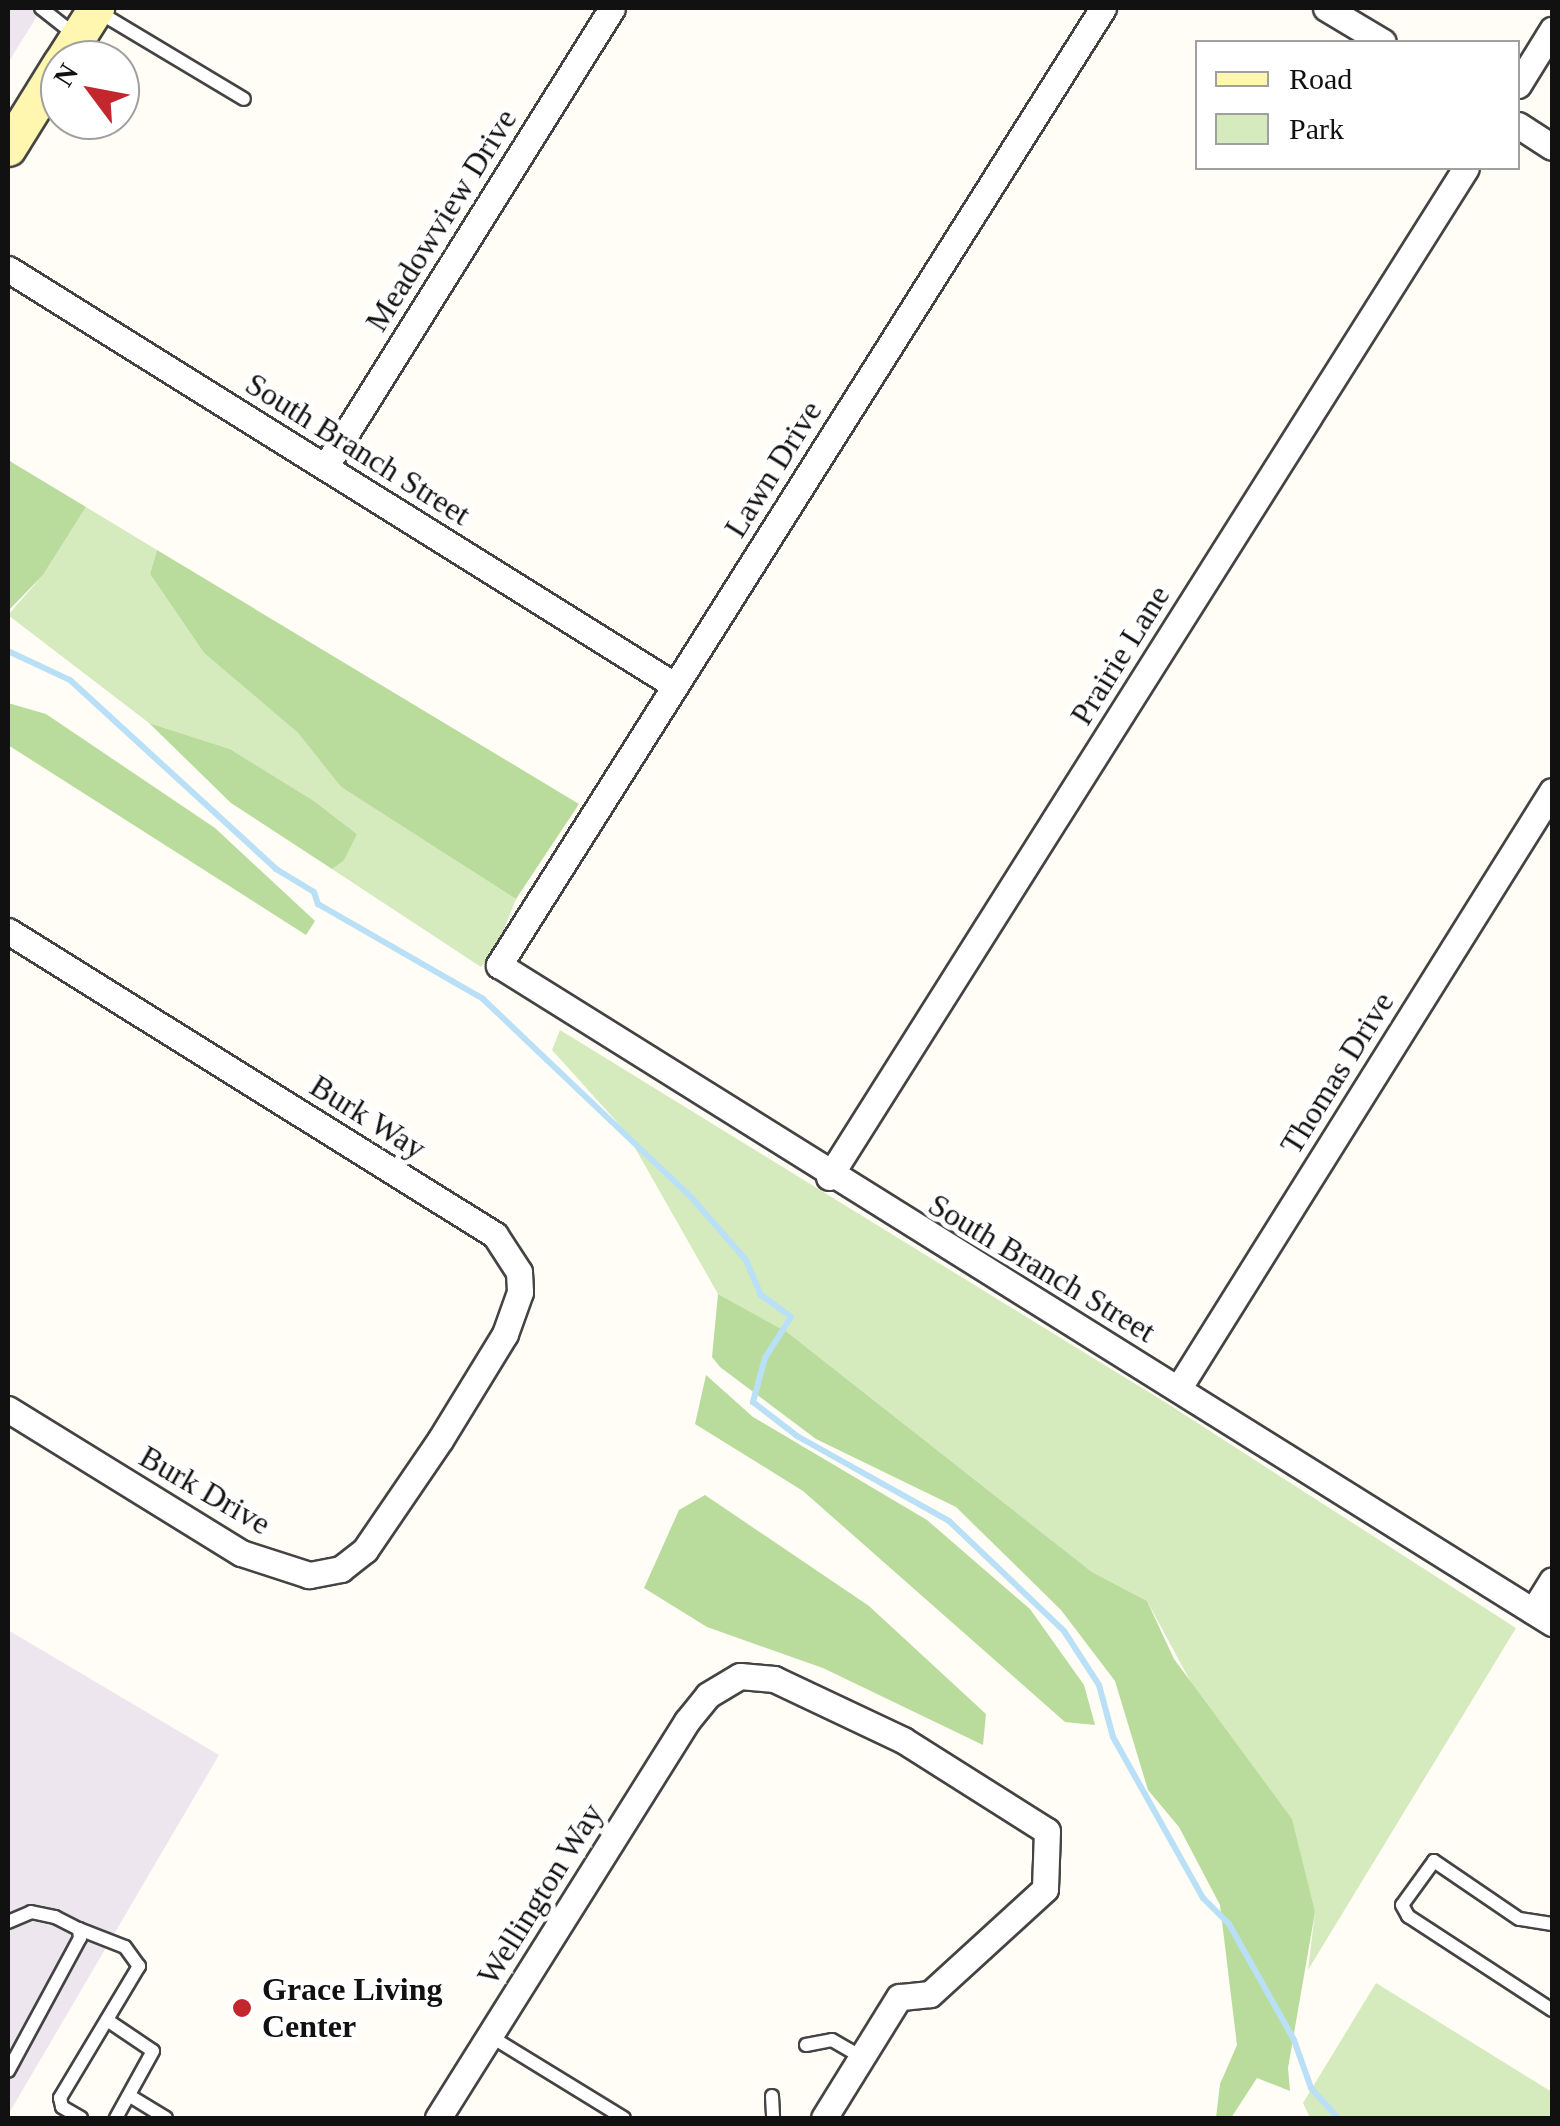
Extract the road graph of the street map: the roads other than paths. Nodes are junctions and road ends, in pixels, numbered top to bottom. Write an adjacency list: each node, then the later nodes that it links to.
1 (41, 8): 6 (lane)
2 (612, 8): 15 (street, Meadowview Drive)
3 (1103, 8): 16 (street, Lawn Drive)
4 (1326, 8): 7 (street)
5 (1552, 30): 8 (street)
6 (78, 36): 9 (lane); 12 (main road)
7 (1380, 40)
8 (1520, 83)
9 (244, 99)
10 (1520, 127): 11 (street)
11 (1552, 147)
12 (8, 148)
13 (1465, 170): 20 (street, Prairie Lane)
14 (8, 270): 15 (street, South Branch Street)
15 (325, 466): 16 (street, South Branch Street)
16 (674, 685): 19 (street, Lawn Drive)
17 (1552, 791): 21 (street, Thomas Drive)
18 (8, 932): 23 (street, Burk Way)
19 (499, 965): 20 (street, South Branch Street)
20 (829, 1177): 21 (street, South Branch Street)
21 (1178, 1389): 25 (street, South Branch Street)
22 (8, 1409): 23 (street, Burk Drive)
23 (440, 1440)
24 (1552, 1580): 25 (street)
25 (1543, 1617)
26 (8, 1922): 28 (lane)
27 (1552, 1924): 29 (lane)
28 (79, 1930): 30 (lane); 34 (lane)
29 (1552, 2010)
30 (107, 2020): 35 (lane); 37 (lane)
31 (490, 2036): 33 (street, Wellington Way); 40 (street, Wellington Way); 41 (lane)
32 (806, 2045): 33 (lane)
33 (861, 2058): 43 (street)
34 (8, 2071)
35 (130, 2096): 38 (lane); 39 (lane)
36 (772, 2096): 42 (lane)
37 (80, 2118)
38 (116, 2118)
39 (164, 2118)
40 (438, 2118)
41 (624, 2118)
42 (773, 2118)
43 (824, 2118)

